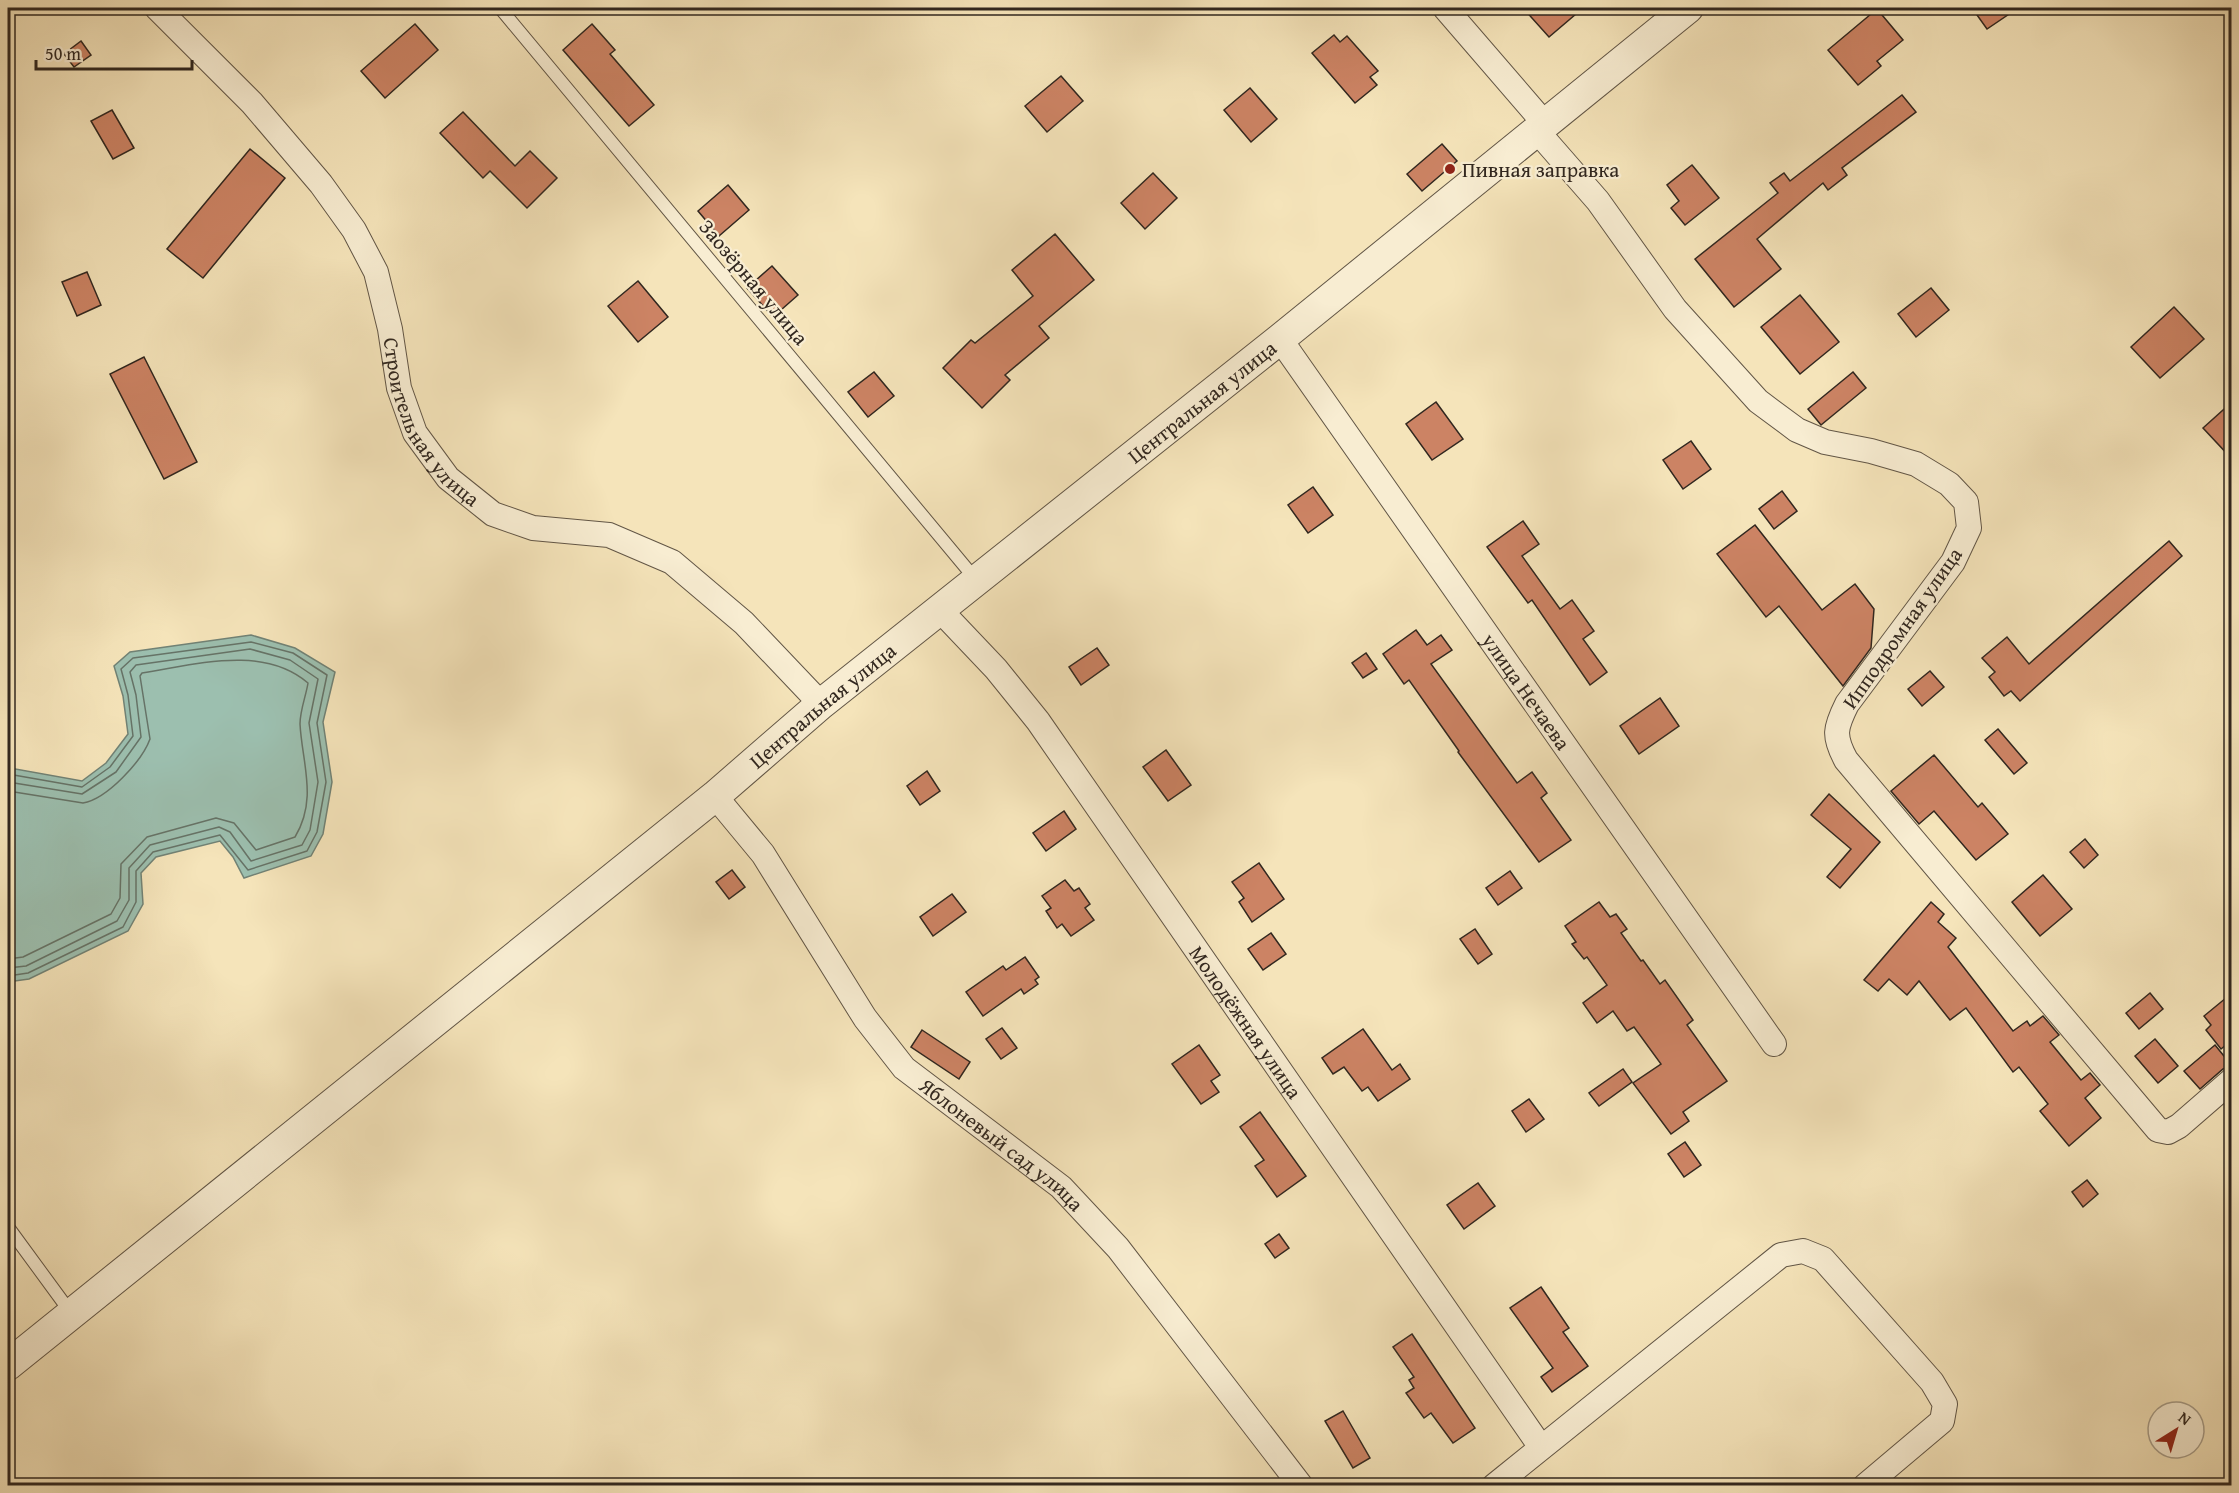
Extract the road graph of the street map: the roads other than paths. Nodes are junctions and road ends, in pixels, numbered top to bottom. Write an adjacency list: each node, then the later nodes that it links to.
1 (158, 8): 9 (street, Строительная улица)
2 (500, 8): 7 (lane, Заозёрная улица)
3 (1445, 8): 5 (street)
4 (1688, 8): 5 (street, Центральная улица)
5 (1541, 128): 6 (street, Центральная улица); 12 (street, Ипподромная улица)
6 (1280, 339): 7 (street, Центральная улица); 11 (street, улица Нечаева)
7 (977, 581): 8 (street, Центральная улица)
8 (940, 610): 9 (street, Центральная улица); 16 (street, Молодёжная улица)
9 (821, 704): 10 (street, Центральная улица)
10 (715, 796): 14 (street, Центральная улица); 17 (street, Яблоневый сад улица)
11 (1774, 1044)
12 (2232, 1080)
13 (8, 1227): 14 (lane)
14 (71, 1313): 15 (street, Центральная улица)
15 (8, 1365)
16 (1540, 1446): 18 (street); 19 (street)
17 (1301, 1485)
18 (1494, 1485)
19 (1865, 1485)

